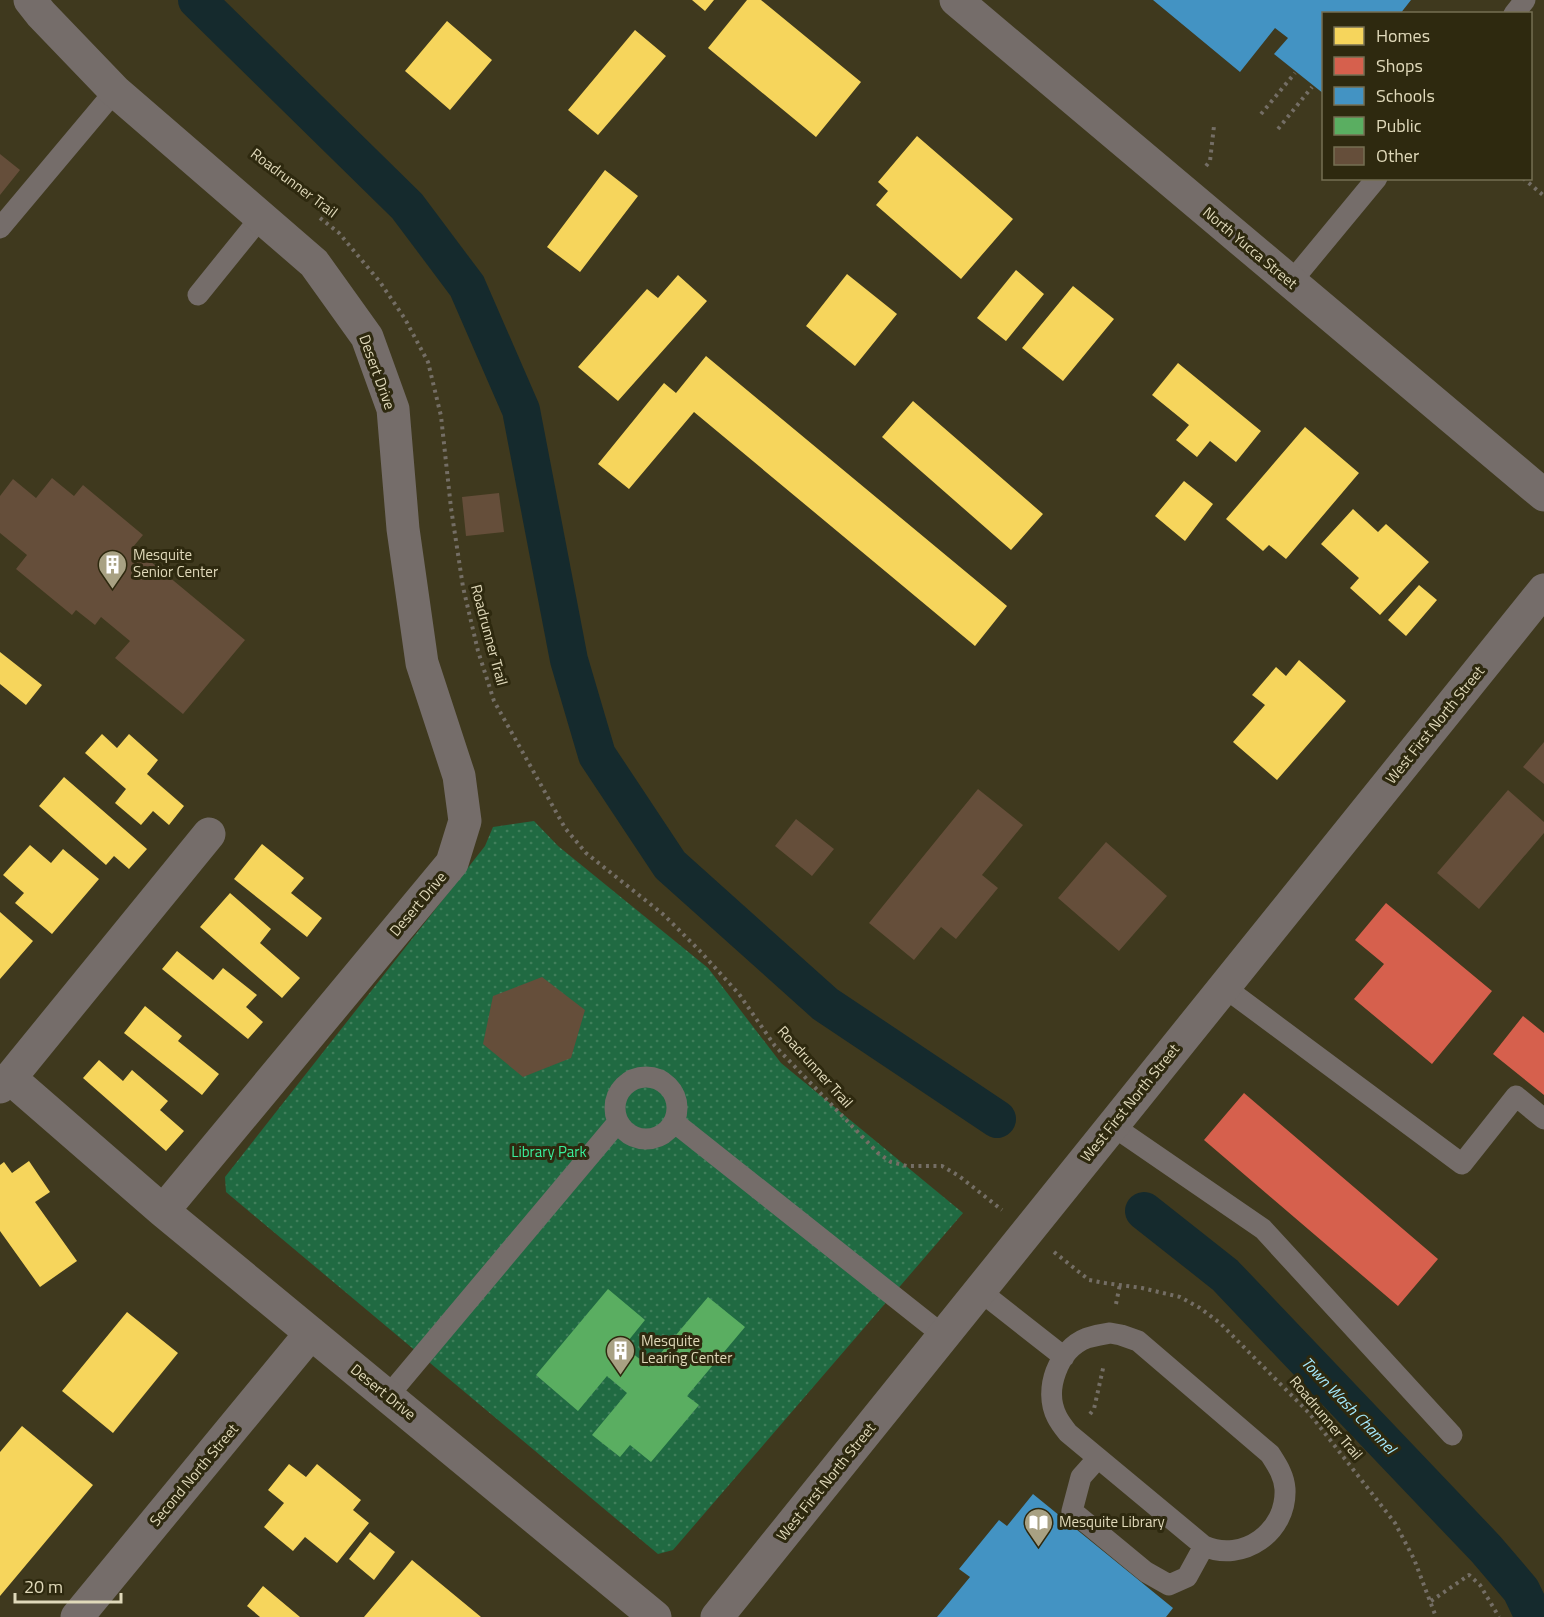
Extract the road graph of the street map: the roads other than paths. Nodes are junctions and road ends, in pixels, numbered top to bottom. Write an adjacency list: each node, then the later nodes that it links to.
1 (30, 0): 5 (street, Desert Drive)
2 (956, 0): 9 (street, North Yucca Street)
3 (1525, 0): 4 (lane)
4 (1516, 12)
5 (115, 91): 7 (street, Desert Drive); 8 (lane)
6 (1375, 180): 9 (lane)
7 (261, 217): 10 (lane); 20 (street, Desert Drive)
8 (0, 228)
9 (1291, 282): 11 (street, North Yucca Street)
10 (198, 295)
11 (1544, 495)
12 (1544, 590): 14 (street, West First North Street)
13 (209, 834): 15 (street)
14 (1224, 987): 16 (lane); 19 (street, West First North Street)
15 (5, 1082): 20 (street)
16 (1544, 1119)
17 (618, 1122): 18 (lane); 18 (lane); 25 (lane)
18 (674, 1122): 23 (lane)
19 (1113, 1126): 21 (street, West First North Street); 26 (lane)
20 (163, 1211): 22 (street, Desert Drive)
21 (980, 1291): 23 (street, West First North Street); 24 (lane)
22 (311, 1333): 25 (street, Desert Drive); 30 (street, Second North Street)
23 (944, 1336): 32 (street, West First North Street)
24 (1064, 1357): 27 (lane); 28 (lane)
25 (388, 1396): 29 (street, Desert Drive)
26 (1452, 1435)
27 (1098, 1458): 28 (lane); 28 (lane)
28 (1204, 1546)
29 (619, 1606): 31 (street, Desert Drive)
30 (77, 1617)
31 (655, 1617)
32 (717, 1617)

